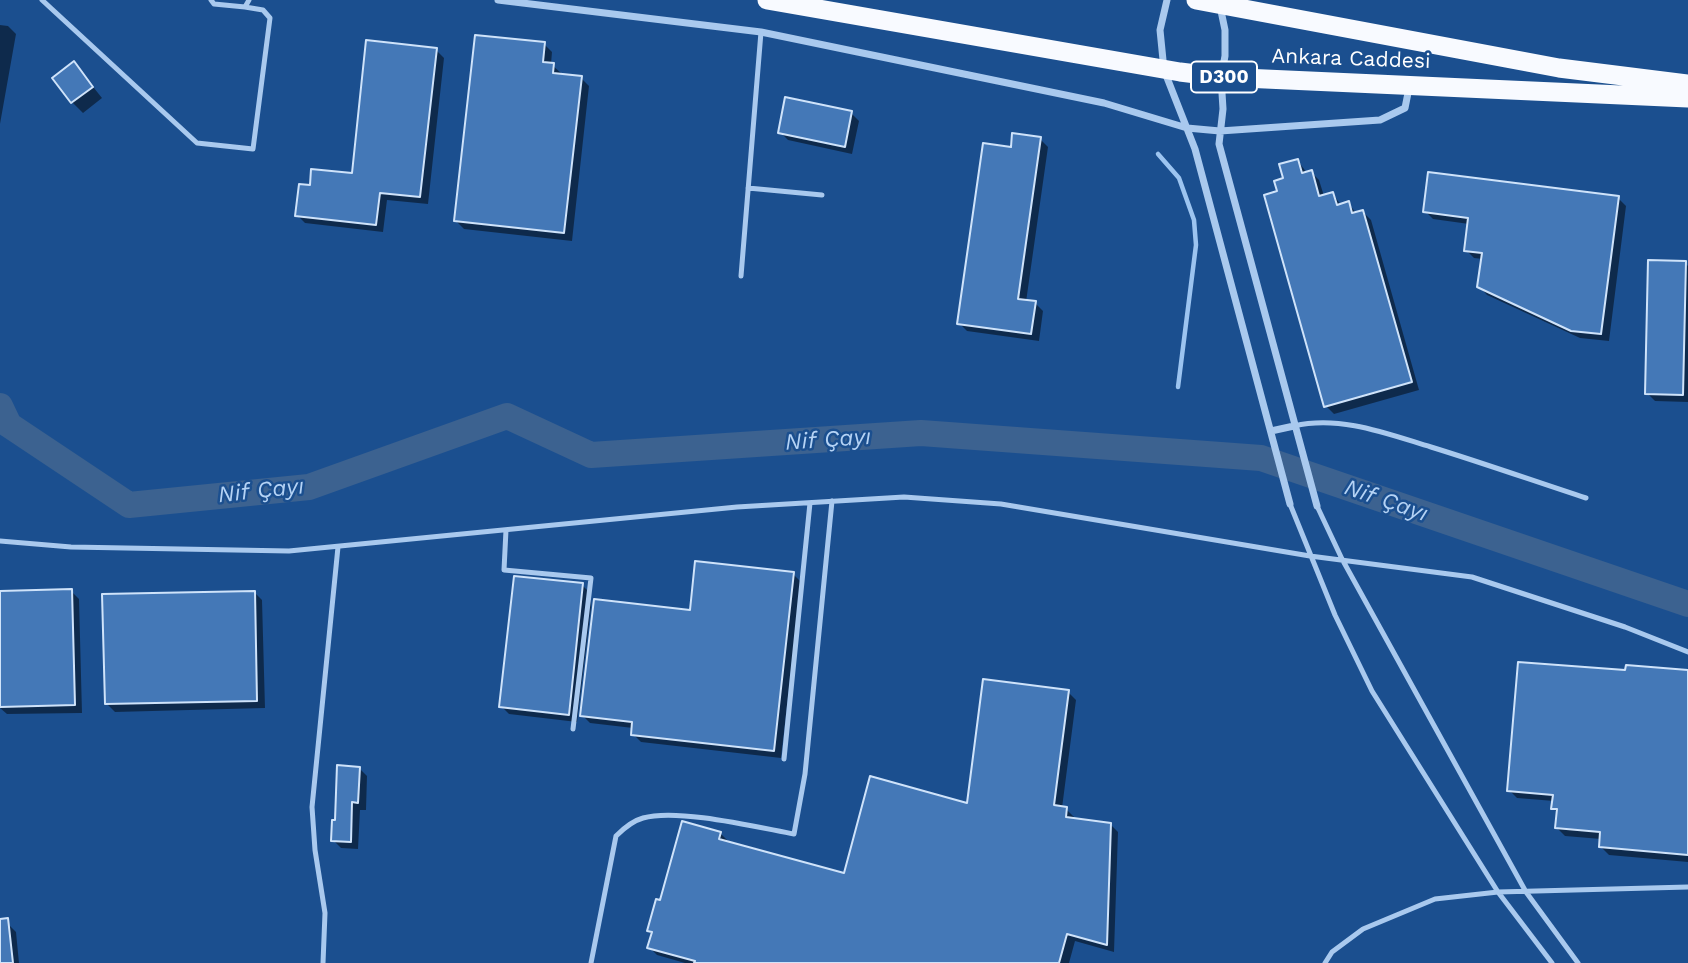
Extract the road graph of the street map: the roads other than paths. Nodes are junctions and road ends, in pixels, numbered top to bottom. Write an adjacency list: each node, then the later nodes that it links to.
1 (42, 0): 9 (lane)
2 (211, 0): 9 (lane)
3 (249, 0): 9 (lane)
4 (498, 0): 10 (street)
5 (767, 0): 11 (highway, Ankara Caddesi / D300)
6 (1167, 0): 11 (street)
7 (1196, 0): 8 (highway, Ankara Caddesi)
8 (1219, 1): 12 (street); 14 (highway, Ankara Caddesi)
9 (244, 7)
10 (761, 32): 16 (street); 18 (lane)
11 (1164, 70): 12 (highway, Ankara Caddesi / D300); 16 (street)
12 (1221, 76): 13 (highway, Ankara Caddesi / D300); 17 (street)
13 (1410, 84): 15 (highway, Ankara Caddesi / D300); 17 (street)
14 (1688, 84)
15 (1688, 98)
16 (1187, 128): 17 (street); 22 (street)
17 (1220, 131): 21 (street)
18 (748, 188): 19 (lane); 20 (lane)
19 (822, 195)
20 (741, 276)
21 (1294, 426): 22 (street); 23 (lane); 27 (street)
22 (1271, 432): 26 (street)
23 (1586, 498)
24 (832, 501): 25 (lane); 31 (lane); 40 (lane)
25 (810, 503): 28 (lane); 35 (lane)
26 (1290, 504): 31 (lane)
27 (1317, 506): 32 (lane)
28 (506, 530): 30 (lane); 34 (lane)
29 (0, 541): 30 (lane)
30 (338, 547): 39 (lane)
31 (1310, 556): 32 (lane); 37 (lane)
32 (1342, 559): 33 (lane); 38 (lane)
33 (1688, 652)
34 (573, 729)
35 (784, 760)
36 (1688, 887): 38 (lane)
37 (1498, 892): 38 (lane); 41 (lane); 42 (lane)
38 (1526, 892): 43 (lane)
39 (323, 963)
40 (591, 963)
41 (1325, 963)
42 (1552, 963)
43 (1578, 963)

